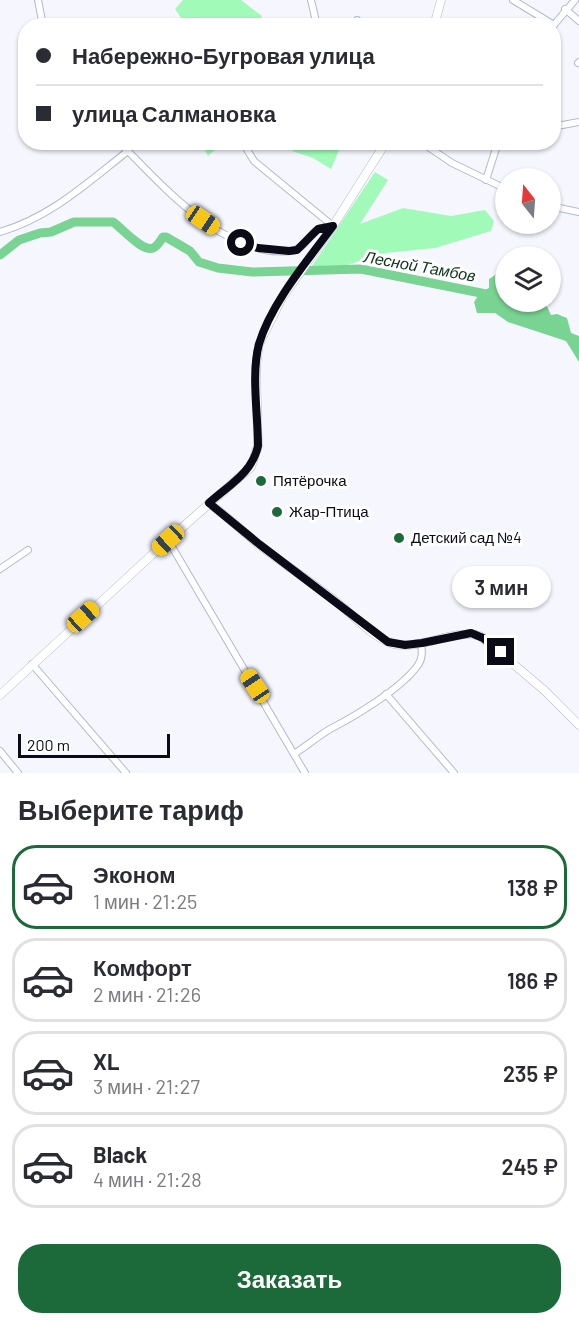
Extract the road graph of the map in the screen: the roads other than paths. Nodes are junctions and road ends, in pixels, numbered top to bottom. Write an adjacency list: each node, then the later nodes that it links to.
1 (38, 0): 7 (street)
2 (311, 0): 8 (street)
3 (441, 0): 9 (street)
4 (575, 0): 6 (street)
5 (517, 1): 10 (street)
6 (565, 9): 11 (street); 12 (street)
7 (41, 18)
8 (315, 18)
9 (436, 18)
10 (543, 18)
11 (559, 18)
12 (579, 21)
13 (579, 122): 14 (street)
14 (561, 125)
15 (128, 150): 24 (street); 25 (street)
16 (247, 150): 24 (street)
17 (381, 150): 24 (street)
18 (433, 150): 20 (street)
19 (495, 150): 20 (street)
20 (486, 180): 21 (street)
21 (495, 184)
22 (561, 208): 23 (street)
23 (579, 212)
24 (333, 226): 26 (street)
25 (0, 232)
26 (209, 503): 27 (street); 30 (street)
27 (168, 540): 31 (street); 36 (street)
28 (28, 550): 29 (street)
29 (0, 569)
30 (422, 643): 33 (street); 34 (street)
31 (32, 664): 32 (street); 38 (street)
32 (0, 694)
33 (386, 694): 36 (street); 40 (street)
34 (579, 725)
35 (0, 751): 37 (street)
36 (294, 754): 39 (street)
37 (18, 773)
38 (126, 773)
39 (305, 773)
40 (454, 773)

